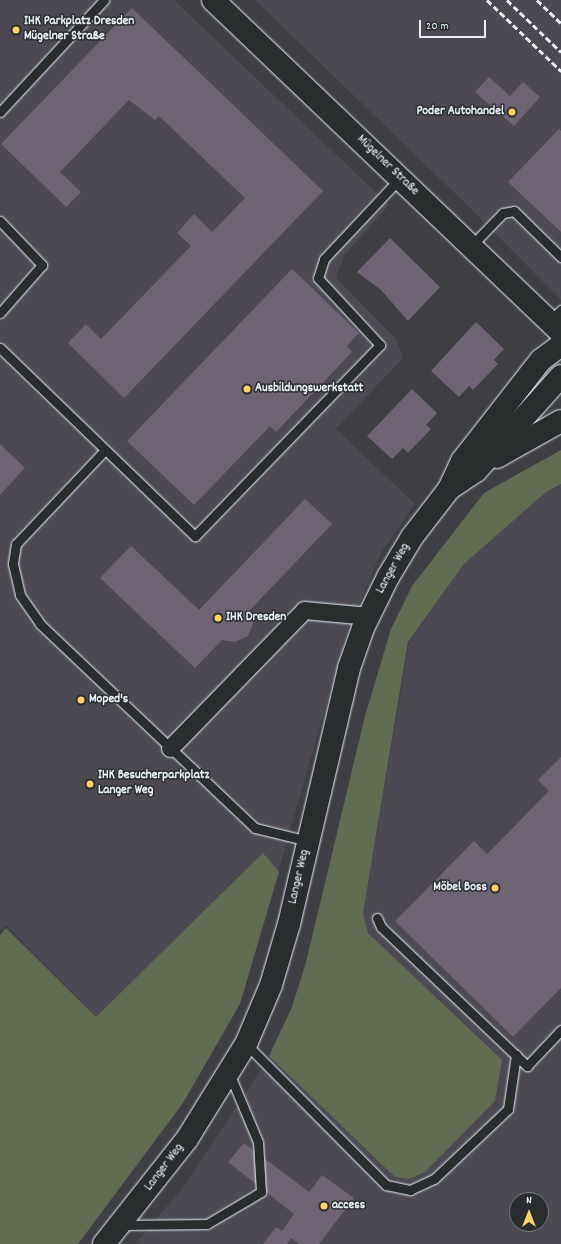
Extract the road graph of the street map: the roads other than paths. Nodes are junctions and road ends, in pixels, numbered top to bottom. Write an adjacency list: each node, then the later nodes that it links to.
1 (104, 0): 3 (lane)
2 (213, 0): 4 (main road, Mügelner Straße)
3 (0, 112)
4 (400, 178): 6 (main road, Mügelner Straße); 14 (lane)
5 (0, 221): 8 (lane)
6 (471, 246): 7 (lane); 9 (main road, Mügelner Straße)
7 (561, 257)
8 (0, 313)
9 (557, 321)
10 (561, 345): 16 (main road, Langer Weg)
11 (0, 348): 14 (lane)
12 (561, 376): 15 (main road, Langer Weg)
13 (561, 421): 15 (main road)
14 (105, 450): 18 (lane)
15 (476, 471): 16 (main road, Langer Weg)
16 (449, 489): 17 (main road, Langer Weg)
17 (369, 616): 18 (street); 19 (main road, Langer Weg)
18 (170, 748): 19 (lane)
19 (308, 841): 22 (main road, Langer Weg)
20 (377, 918): 23 (lane)
21 (561, 1030): 23 (lane)
22 (246, 1044): 23 (lane); 24 (main road, Langer Weg)
23 (516, 1055)
24 (230, 1075): 25 (main road, Langer Weg); 25 (lane)
25 (119, 1225): 26 (main road, Langer Weg)
26 (104, 1244)

